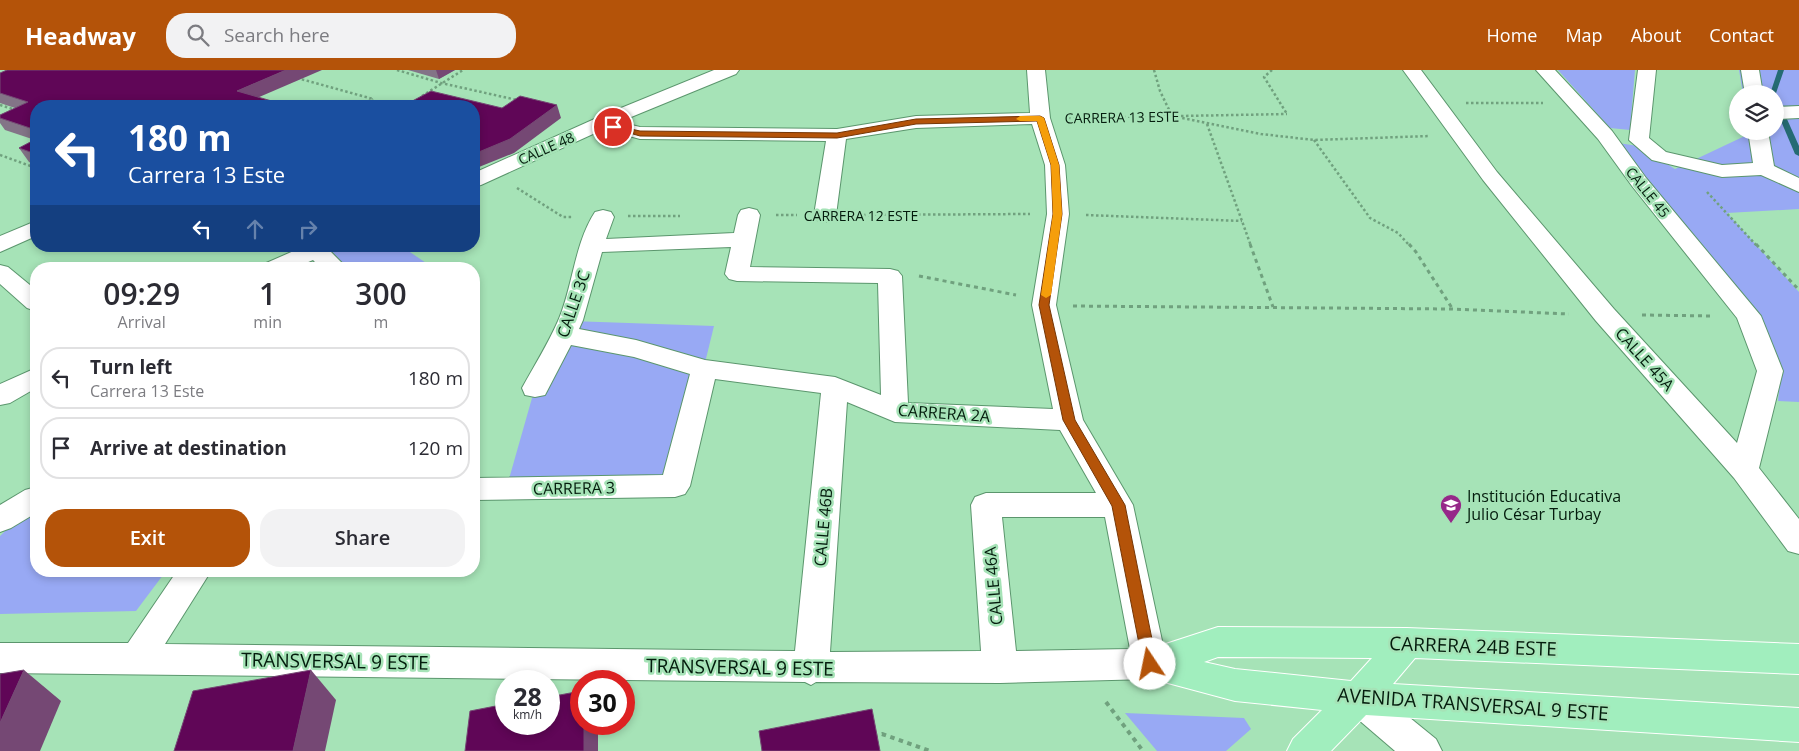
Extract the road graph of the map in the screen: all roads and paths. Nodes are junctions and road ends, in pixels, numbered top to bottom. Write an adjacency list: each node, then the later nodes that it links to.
1 (397, 70): 12 (path)
2 (463, 70): 12 (path)
3 (730, 70): 26 (street, CALLE 48)
4 (1036, 70): 25 (street)
5 (1154, 70): 24 (path)
6 (1272, 70): 24 (path, CARRERA 13 ESTE)
7 (1545, 70): 19 (street, CALLE 45)
8 (1647, 70): 33 (street)
9 (1750, 70): 13 (street)
10 (1404, 74): 15 (street, CALLE 45A); 18 (street, CALLE 45A)
11 (292, 77): 16 (path)
12 (441, 83): 14 (path); 17 (path)
13 (1752, 85)
14 (418, 99)
15 (1412, 99)
16 (371, 100)
17 (521, 102)
18 (1436, 102): 19 (path); 31 (street, CALLE 45A)
19 (1576, 104): 28 (street, CALLE 45)
20 (0, 105): 21 (path)
21 (18, 111)
22 (1799, 112): 23 (street)
23 (1784, 113)
24 (1172, 116): 25 (path, CARRERA 13 ESTE); 27 (path)
25 (1040, 118): 29 (street); 43 (street)
26 (606, 122): 29 (street); 39 (street, CALLE 48)
27 (1207, 123): 32 (path); 48 (path)
28 (1605, 135): 33 (street); 63 (street, CALLE 45)
29 (837, 136): 45 (street)
30 (1438, 136): 31 (street); 32 (path); 40 (street, CALLE 45A)
31 (1461, 136): 40 (street, CALLE 45A)
32 (1314, 140): 61 (path)
33 (1639, 140): 36 (street)
34 (1759, 140): 38 (street)
35 (0, 155): 37 (path)
36 (1669, 159): 38 (street); 57 (path)
37 (30, 166)
38 (1764, 169): 42 (street)
39 (492, 173): 41 (street, CALLE 48); 47 (path)
40 (1490, 176): 62 (street, CALLE 45A)
41 (480, 178)
42 (1799, 186)
43 (1058, 214): 45 (path, CARRERA 12 ESTE); 48 (path, CARRERA 12 ESTE); 59 (street)
44 (749, 215): 45 (path, CARRERA 12 ESTE); 50 (street)
45 (826, 215)
46 (681, 216): 47 (path)
47 (603, 217): 52 (street, CALLE 3C)
48 (1242, 221): 60 (path)
49 (30, 231): 51 (street)
50 (742, 240): 52 (street); 56 (street)
51 (0, 245)
52 (592, 246): 64 (street, CALLE 3C)
53 (312, 252): 54 (street)
54 (288, 262)
55 (0, 272): 58 (street)
56 (890, 276): 59 (path); 70 (street)
57 (1799, 290)
58 (30, 297)
59 (1044, 305): 60 (path); 71 (street)
60 (1273, 307): 61 (path)
61 (1452, 309): 62 (path)
62 (1605, 315): 63 (path); 72 (street, CALLE 45A)
63 (1749, 316): 72 (street, CALLE 45)
64 (564, 335): 65 (street, CARRERA 2A); 68 (street, CALLE 3C)
65 (704, 369): 67 (street, CARRERA 2A); 73 (street, CARRERA 3)
66 (30, 380): 69 (street)
67 (835, 386): 70 (street, CARRERA 2A); 85 (street, CALLE 46B)
68 (535, 388)
69 (0, 396)
70 (895, 412): 71 (street, CARRERA 2A)
71 (1069, 420): 75 (street)
72 (1744, 470): 77 (street, CALLE 45A)
73 (480, 489)
74 (30, 502): 76 (street)
75 (1118, 505): 83 (street); 84 (street, CALLE 46A)
76 (0, 520)
77 (1799, 542)
78 (191, 577): 81 (street)
79 (1407, 644): 82 (main road, CARRERA 24B ESTE); 83 (main road, CARRERA 24B ESTE); 86 (main road)
80 (0, 658): 81 (street, TRANSVERSAL 9 ESTE)
81 (137, 658): 85 (street, TRANSVERSAL 9 ESTE)
82 (1799, 659)
83 (1150, 664): 84 (street, TRANSVERSAL 9 ESTE); 86 (main road, AVENIDA TRANSVERSAL 9 ESTE)
84 (1000, 668): 85 (street, TRANSVERSAL 9 ESTE)
85 (811, 669)
86 (1359, 698): 88 (main road, AVENIDA TRANSVERSAL 9 ESTE); 92 (main road); 93 (street)
87 (1106, 702): 91 (path)
88 (1799, 725)
89 (862, 739): 90 (path)
90 (930, 751)
91 (1144, 751)
92 (1306, 751)
93 (1423, 751)

